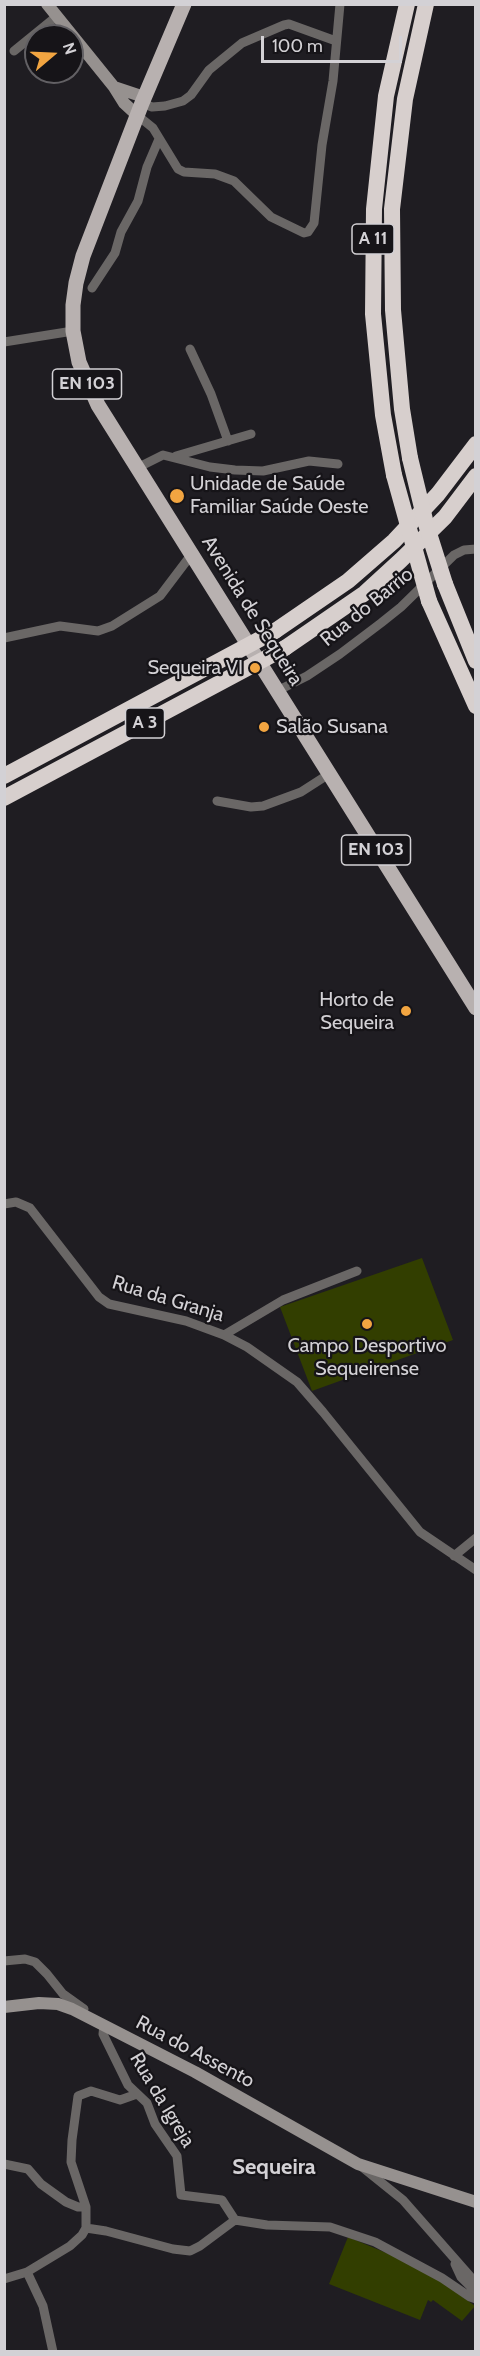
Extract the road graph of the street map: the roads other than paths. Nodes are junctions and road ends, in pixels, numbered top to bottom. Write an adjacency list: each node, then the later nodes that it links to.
1 (47, 4): 6 (street)
2 (184, 4): 10 (main road, EN 103)
3 (340, 4): 7 (street)
4 (407, 4): 28 (highway, A 11, bridge)
5 (426, 4): 26 (highway, A 11, bridge)
6 (57, 16): 8 (street); 9 (street)
7 (336, 41): 10 (street); 11 (street)
8 (14, 51)
9 (114, 87): 10 (street); 10 (street)
10 (141, 105): 11 (street); 13 (main road, Avenida de Sequeira / EN 103)
11 (159, 138): 12 (street)
12 (92, 288)
13 (73, 332): 14 (street); 21 (main road, Avenida de Sequeira / EN 103)
14 (4, 342)
15 (190, 349): 17 (street)
16 (251, 434): 17 (street)
17 (228, 441): 19 (street)
18 (476, 444): 30 (highway, A 3, bridge)
19 (176, 456): 20 (street); 21 (street)
20 (338, 464)
21 (137, 468): 24 (main road, Avenida de Sequeira / EN 103)
22 (476, 476): 31 (highway, A 3, bridge)
23 (476, 549): 27 (street, Rua do Barrio)
24 (191, 555): 25 (street); 27 (main road, Avenida de Sequeira / EN 103)
25 (4, 638)
26 (476, 661)
27 (277, 691): 29 (main road, Avenida de Sequeira / EN 103)
28 (476, 706)
29 (328, 774): 32 (street); 33 (main road, Avenida de Sequeira / EN 103)
30 (4, 776)
31 (4, 798)
32 (217, 801)
33 (476, 1008)
34 (4, 1204): 36 (street, Rua da Granja)
35 (357, 1271): 36 (street)
36 (224, 1335): 38 (street, Rua da Granja)
37 (476, 1538): 38 (street)
38 (454, 1556): 39 (street, Rua da Granja)
39 (476, 1570)
40 (4, 1961): 42 (street)
41 (4, 2007): 42 (street, Rua do Assento)
42 (102, 2024): 43 (street, Rua da Igreja); 45 (street, Rua do Assento)
43 (137, 2094): 49 (street); 50 (street, Rua da Igreja)
44 (4, 2164): 49 (street)
45 (358, 2164): 46 (street, Rua do Assento); 47 (street)
46 (405, 2180): 47 (street); 48 (street, Rua do Assento)
47 (403, 2200): 52 (street)
48 (476, 2202)
49 (86, 2207): 51 (street)
50 (235, 2220): 51 (street); 57 (street)
51 (86, 2228): 53 (street)
52 (454, 2259): 55 (street); 56 (street)
53 (27, 2272): 54 (street); 58 (street)
54 (4, 2279)
55 (476, 2283)
56 (476, 2292)
57 (476, 2299)
58 (53, 2352)

